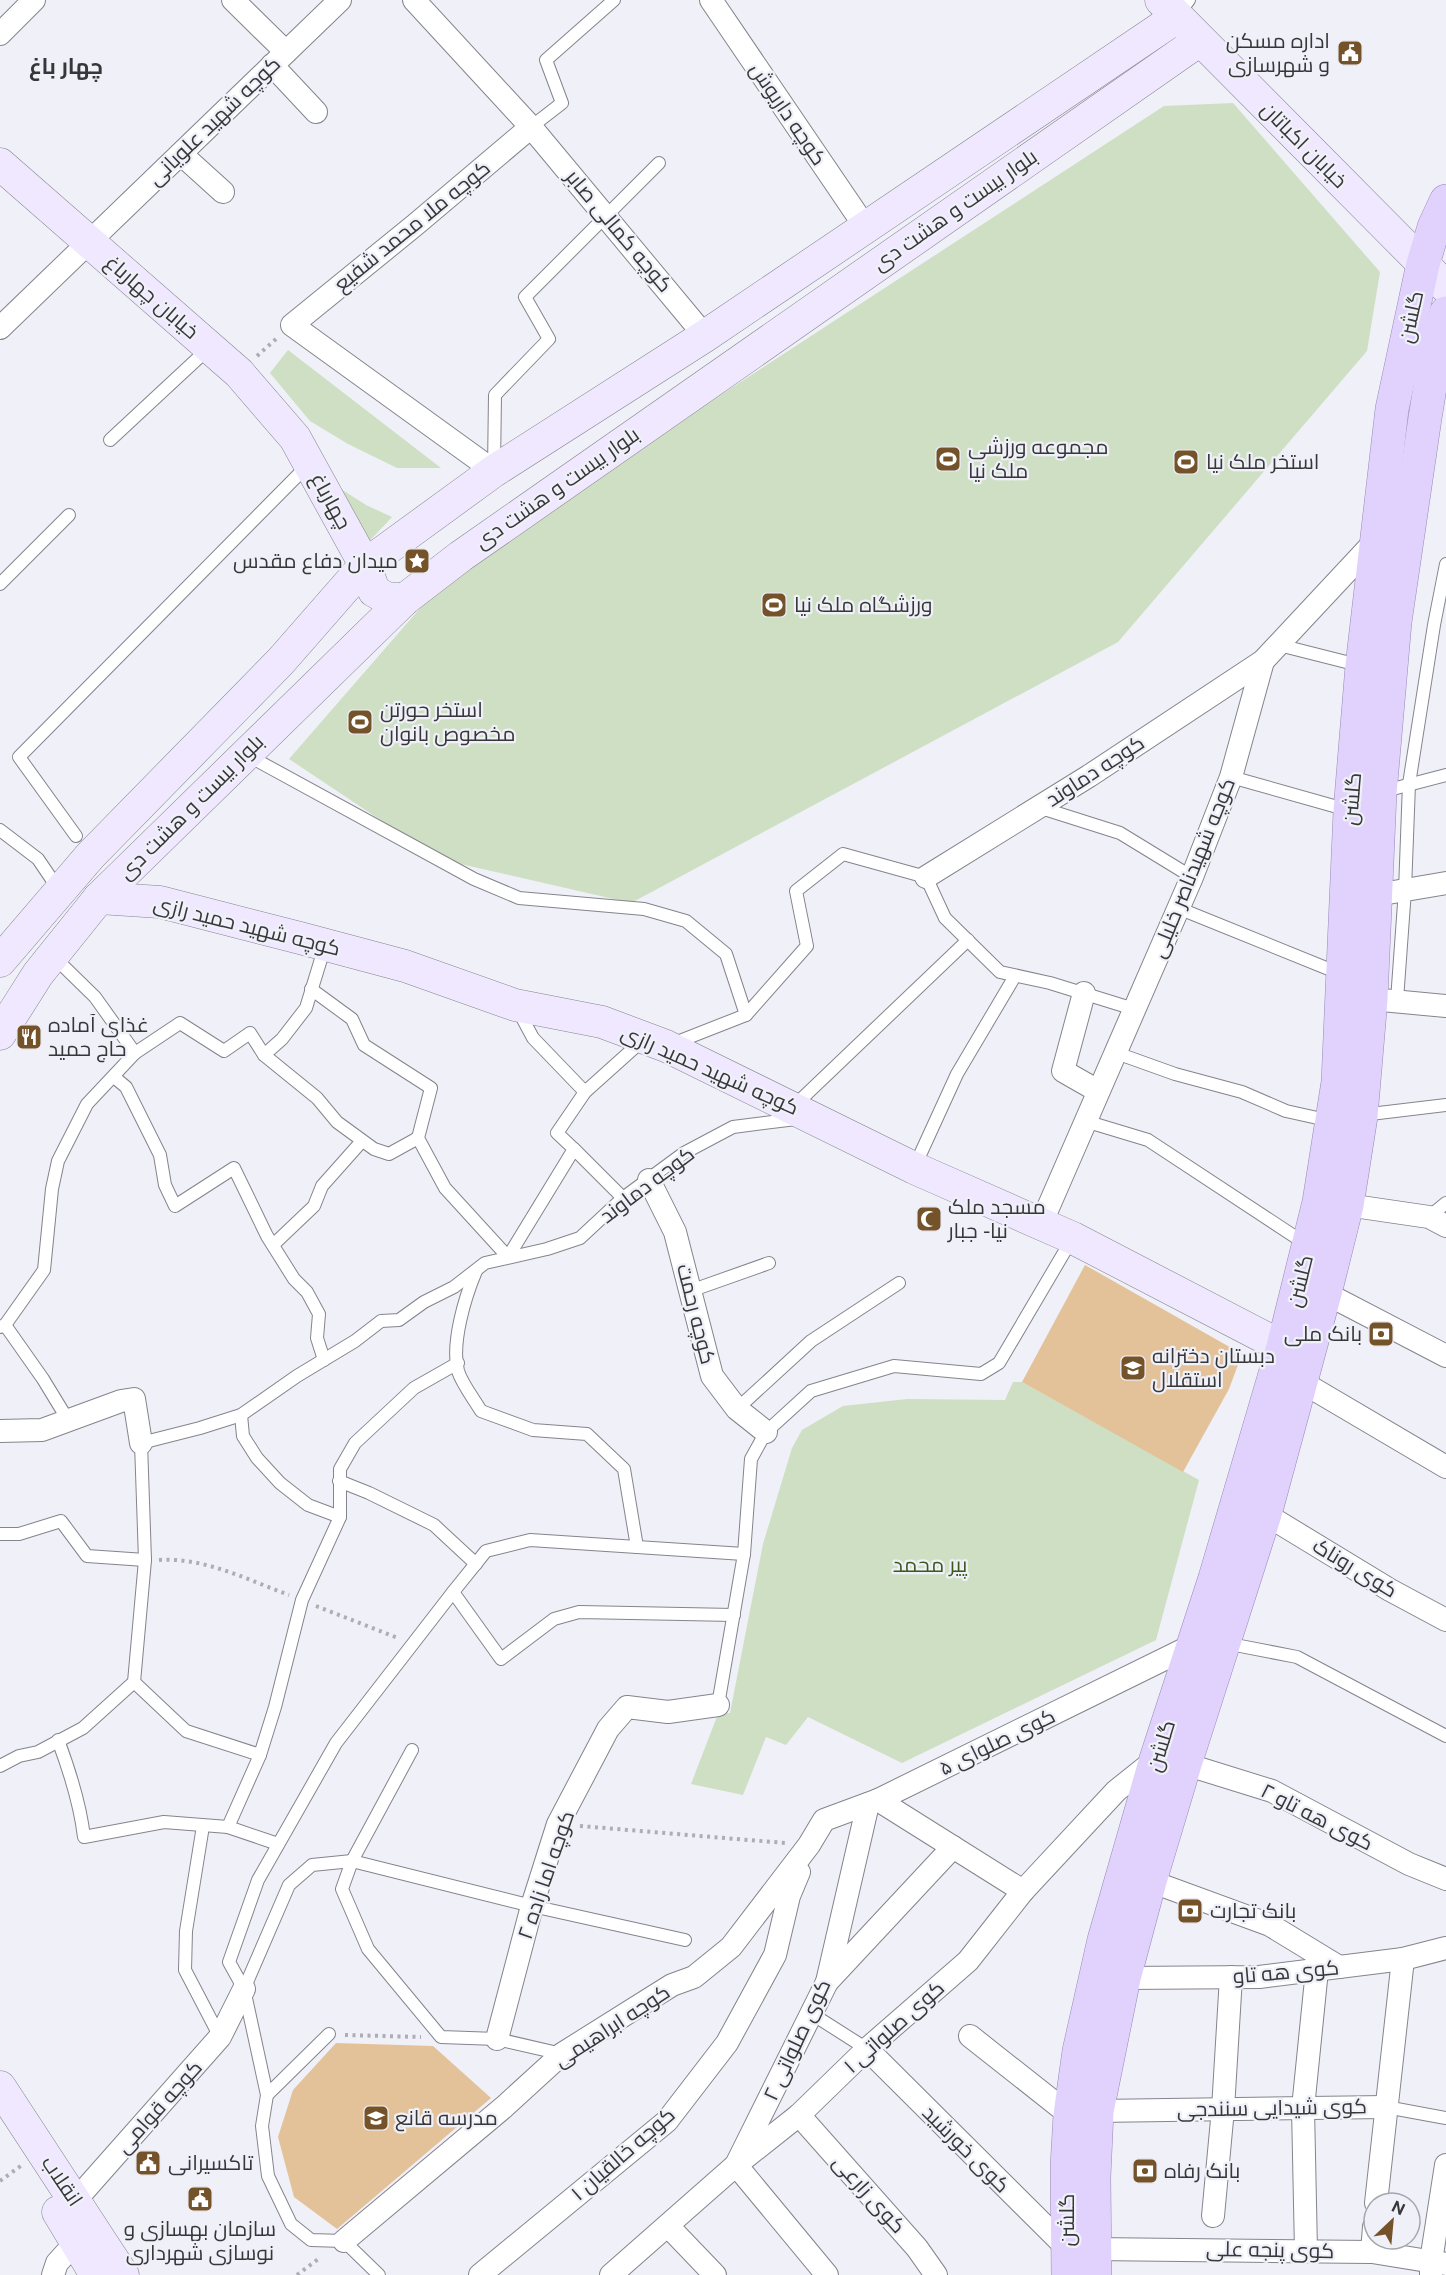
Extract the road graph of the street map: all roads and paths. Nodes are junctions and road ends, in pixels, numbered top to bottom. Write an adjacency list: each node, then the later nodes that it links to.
1 (34, 0): 8 (street)
2 (233, 0): 10 (street)
3 (340, 0): 10 (street, کوچه شهید علویانی)
4 (414, 0): 12 (street, کوچه کمالی صابر)
5 (614, 0): 12 (lane)
6 (711, 0): 19 (street, کوچه داریوش)
7 (1176, 6): 9 (main road, خیابان اکباتان); 19 (main road, بلوار بیست و هشت دی)
8 (0, 34)
9 (1200, 40): 21 (main road, خیابان اکباتان); 28 (main road, بلوار بیست و هشت دی)
10 (279, 58): 11 (street); 13 (street, کوچه شهید علویانی)
11 (316, 112)
12 (531, 127): 18 (street, کوچه کمالی صابر); 24 (street, کوچه ملا محمد شفیع)
13 (181, 154): 16 (street); 20 (street, کوچه شهید علویانی)
14 (659, 163): 18 (lane)
15 (0, 164): 20 (main road, خیابان چهارباغ)
16 (223, 192)
17 (1446, 201): 21 (main road, گلشن)
18 (606, 215): 26 (street, کوچه کمالی صابر); 33 (lane)
19 (866, 228): 26 (main road, بلوار بیست و هشت دی)
20 (89, 243): 25 (street, کوچه شهید علویانی); 27 (main road, خیابان چهارباغ)
21 (1423, 264): 22 (main road, خیابان اکباتان); 37 (main road, گلشن)
22 (1446, 287)
23 (1446, 313): 34 (main road, گلشن)
24 (292, 325): 29 (path); 33 (street)
25 (0, 328)
26 (705, 336): 28 (main road); 33 (main road, بلوار بیست و هشت دی)
27 (209, 348): 29 (main road, خیابان چهارباغ); 31 (lane)
28 (732, 365): 38 (main road, بلوار بیست و هشت دی)
29 (239, 373): 32 (main road, خیابان چهارباغ)
30 (1446, 434): 34 (main road)
31 (110, 440)
32 (303, 450): 40 (main road, چهارباغ); 55 (lane)
33 (494, 471): 36 (main road, بلوار بیست و هشت دی)
34 (1415, 490): 51 (main road, گلشن)
35 (69, 515): 41 (lane)
36 (427, 520): 38 (main road); 40 (main road, بلوار بیست و هشت دی)
37 (1378, 538): 43 (street, کوچه شهیدناصر خلیلی); 46 (main road, گلشن)
38 (461, 556): 42 (main road, بلوار بیست و هشت دی)
39 (1446, 564): 51 (lane)
40 (365, 565): 42 (main road, چهارباغ); 44 (main road, بلوار بیست و هشت دی)
41 (0, 584)
42 (405, 599): 47 (main road, بلوار بیست و هشت دی)
43 (1279, 645): 45 (street, کوچه شهیدناصر خلیلی); 46 (lane)
44 (281, 661): 47 (main road); 59 (main road, بلوار بیست و هشت دی)
45 (1263, 661): 50 (street, کوچه شهیدناصر خلیلی); 52 (street, کوچه دماوند)
46 (1362, 666): 53 (main road, گلشن)
47 (310, 689): 48 (main road, بلوار بیست و هشت دی)
48 (245, 754): 61 (main road, بلوار بیست و هشت دی); 75 (lane)
49 (1446, 775): 51 (lane)
50 (1231, 777): 53 (lane); 57 (street, کوچه شهیدناصر خلیلی)
51 (1394, 788): 60 (main road, گلشن)
52 (1038, 807): 56 (street, کوچه دماوند); 57 (lane)
53 (1350, 811): 67 (main road, گلشن)
54 (0, 830): 59 (lane)
55 (76, 836)
56 (926, 877): 63 (lane); 75 (lane)
57 (1192, 877): 62 (street, کوچه شهیدناصر خلیلی)
58 (1446, 883): 60 (street)
59 (60, 891): 66 (main road, بلوار بیست و هشت دی)
60 (1390, 893): 71 (main road, گلشن)
61 (99, 898): 64 (main road, کوچه شهید حمید رازی); 65 (main road, بلوار بیست و هشت دی)
62 (1178, 908): 67 (lane); 74 (street, کوچه شهیدناصر خلیلی)
63 (968, 940): 68 (lane); 85 (lane)
64 (325, 945): 69 (lane); 72 (main road, کوچه شهید حمید رازی)
65 (52, 956): 76 (main road, بلوار بیست و هشت دی); 79 (lane)
66 (0, 961)
67 (1344, 974): 86 (main road, گلشن)
68 (1015, 975): 70 (lane); 91 (lane)
69 (311, 989): 80 (lane); 88 (lane)
70 (1084, 993): 74 (lane); 82 (street)
71 (1384, 1000): 73 (street); 86 (main road, گلشن)
72 (515, 1005): 77 (main road, کوچه شهید حمید رازی); 83 (lane)
73 (1446, 1006)
74 (1134, 1009): 78 (street, کوچه شهیدناصر خلیلی)
75 (746, 1014): 77 (lane)
76 (0, 1034)
77 (656, 1042): 83 (lane); 85 (main road, کوچه شهید حمید رازی)
78 (1117, 1049): 82 (street, کوچه شهیدناصر خلیلی); 86 (lane)
79 (135, 1053): 80 (lane); 81 (lane)
80 (264, 1055): 89 (lane)
81 (114, 1077): 99 (lane); 107 (lane)
82 (1098, 1091): 87 (street, کوچه شهیدناصر خلیلی)
83 (585, 1092): 90 (lane)
84 (1446, 1105): 86 (lane)
85 (803, 1112): 91 (main road, کوچه شهید حمید رازی); 92 (lane, کوچه دماوند)
86 (1346, 1118): 95 (main road, گلشن); 100 (main road, گلشن)
87 (1085, 1121): 97 (street, کوچه شهیدناصر خلیلی); 100 (lane)
88 (418, 1138): 89 (lane); 101 (lane)
89 (362, 1141): 99 (lane)
90 (574, 1149): 93 (lane); 101 (lane)
91 (914, 1168): 97 (main road, کوچه شهید حمید رازی)
92 (649, 1180): 93 (lane, کوچه دماوند); 105 (street, کوچه رحمت)
93 (623, 1198): 101 (lane, کوچه دماوند)
94 (1446, 1203): 96 (lane)
95 (1347, 1205): 96 (street); 106 (main road, گلشن)
96 (1437, 1222)
97 (1041, 1224): 98 (main road, کوچه شهید حمید رازی)
98 (1073, 1238): 110 (main road, کوچه شهید حمید رازی); 116 (lane)
99 (273, 1245): 109 (lane)
100 (1308, 1245): 110 (main road, گلشن)
101 (508, 1257): 103 (lane, کوچه دماوند)
102 (769, 1263): 105 (lane)
103 (481, 1266): 109 (lane); 111 (lane)
104 (899, 1283): 112 (lane)
105 (690, 1291): 112 (street, کوچه رحمت)
106 (1325, 1293): 108 (street); 110 (main road, گلشن)
107 (2, 1326): 114 (lane)
108 (1446, 1356)
109 (324, 1360): 113 (lane)
110 (1297, 1362): 118 (street); 120 (main road, گلشن); 132 (main road, گلشن)
111 (458, 1363): 119 (lane); 123 (lane)
112 (737, 1409): 116 (street, کوچه رحمت)
113 (241, 1415): 117 (lane); 121 (lane)
114 (68, 1420): 115 (street); 117 (street)
115 (0, 1431)
116 (766, 1432): 124 (lane)
117 (141, 1443): 125 (lane)
118 (1446, 1467)
119 (339, 1481): 121 (lane); 126 (lane)
120 (1265, 1514): 130 (street, کوی روناک); 132 (main road, گلشن)
121 (340, 1517): 128 (lane)
122 (0, 1534): 125 (lane)
123 (637, 1547): 124 (lane); 126 (lane)
124 (744, 1554): 129 (lane)
125 (145, 1560): 128 (path); 133 (lane)
126 (476, 1564): 127 (lane)
127 (453, 1592): 129 (lane); 131 (lane)
128 (302, 1600): 131 (path); 138 (lane)
129 (734, 1615): 134 (lane)
130 (1446, 1620)
131 (413, 1643): 145 (lane)
132 (1209, 1644): 135 (lane); 139 (main road, گلشن); 141 (street, کوی صلوای ۵)
133 (134, 1682): 136 (lane); 138 (lane)
134 (718, 1705): 142 (street, کوچه اما زاده ۲)
135 (1446, 1736)
136 (58, 1740): 140 (lane); 143 (lane)
137 (412, 1750): 148 (lane)
138 (260, 1755): 144 (lane)
139 (1170, 1761): 149 (street, کوی هه تاو ۲); 150 (main road, گلشن); 151 (street, کوی صلواتی ۱); 174 (main road, گلشن)
140 (0, 1766)
141 (873, 1802): 146 (street, کوی صلوای ۵); 147 (street); 159 (street, کوی صلواتی ۲)
142 (558, 1824): 146 (path); 152 (street, کوچه اما زاده ۲)
143 (203, 1826): 144 (lane); 164 (lane)
144 (228, 1827): 145 (lane)
145 (278, 1844): 160 (lane)
146 (809, 1845): 168 (street, کوچه ابراهیمی); 195 (street, کوچه خالقیان ۱)
147 (953, 1847): 151 (street); 159 (street)
148 (352, 1861): 152 (lane); 160 (lane); 165 (lane)
149 (1446, 1880)
150 (1150, 1881): 156 (street); 158 (main road, گلشن)
151 (1023, 1891): 167 (street, کوی صلواتی ۱)
152 (532, 1906): 153 (lane); 166 (street, کوچه اما زاده ۲)
153 (685, 1940)
154 (1446, 1948): 155 (street, کوی هه تاو)
155 (1403, 1959): 156 (street, کوی هه تاو); 171 (street)
156 (1328, 1969): 157 (street, کوی هه تاو); 172 (street)
157 (1231, 1977): 158 (street, کوی هه تاو); 173 (street)
158 (1124, 1978): 174 (main road, گلشن)
159 (827, 1982): 161 (street, کوی صلواتی ۲)
160 (244, 1989): 164 (street, کوچه قوامی); 170 (lane)
161 (812, 2014): 167 (lane); 180 (street, کوی صلواتی ۲)
162 (329, 2034): 165 (path); 170 (lane)
163 (970, 2036): 174 (street)
164 (220, 2037): 184 (street, کوچه قوامی)
165 (441, 2037): 166 (lane)
166 (497, 2039): 168 (lane)
167 (867, 2049): 175 (street, کوی صلواتی ۱); 189 (street, کوی خورشید)
168 (562, 2054): 186 (street, کوچه ابراهیمی)
169 (0, 2087): 184 (main road, انقلاب)
170 (267, 2095): 186 (lane)
171 (1386, 2107): 172 (street, کوی شیدایی سنندجی); 176 (lane, کوی شیدایی سنندجی); 182 (street)
172 (1303, 2108): 173 (street, کوی شیدایی سنندجی); 187 (street)
173 (1223, 2109): 174 (street, کوی شیدایی سنندجی); 183 (street)
174 (1084, 2113): 189 (main road, گلشن)
175 (799, 2115): 180 (street, کوی صلواتی ۱); 199 (street, کوی زارعی)
176 (1446, 2118)
177 (0, 2123): 178 (main road, انقلاب)
178 (25, 2163): 181 (path); 184 (main road, انقلاب)
179 (1446, 2164): 190 (street)
180 (736, 2165): 185 (street, کوی صلواتی ۱); 198 (street)
181 (0, 2181)
182 (1377, 2191)
183 (1213, 2216)
184 (71, 2220): 191 (street, کوچه قوامی); 192 (main road, انقلاب); 193 (main road, انقلاب)
185 (668, 2226): 196 (street, کوی صلواتی ۱); 197 (street)
186 (344, 2241): 194 (lane)
187 (1306, 2251): 188 (street, کوی پنجه علی); 189 (street, کوی پنجه علی)
188 (1372, 2252): 190 (street, کوی پنجه علی)
189 (1080, 2262)
190 (1436, 2267)
191 (53, 2275)
192 (96, 2275)
193 (123, 2275)
194 (379, 2275)
195 (480, 2275)
196 (611, 2275)
197 (715, 2275)
198 (827, 2275)
199 (936, 2275)

